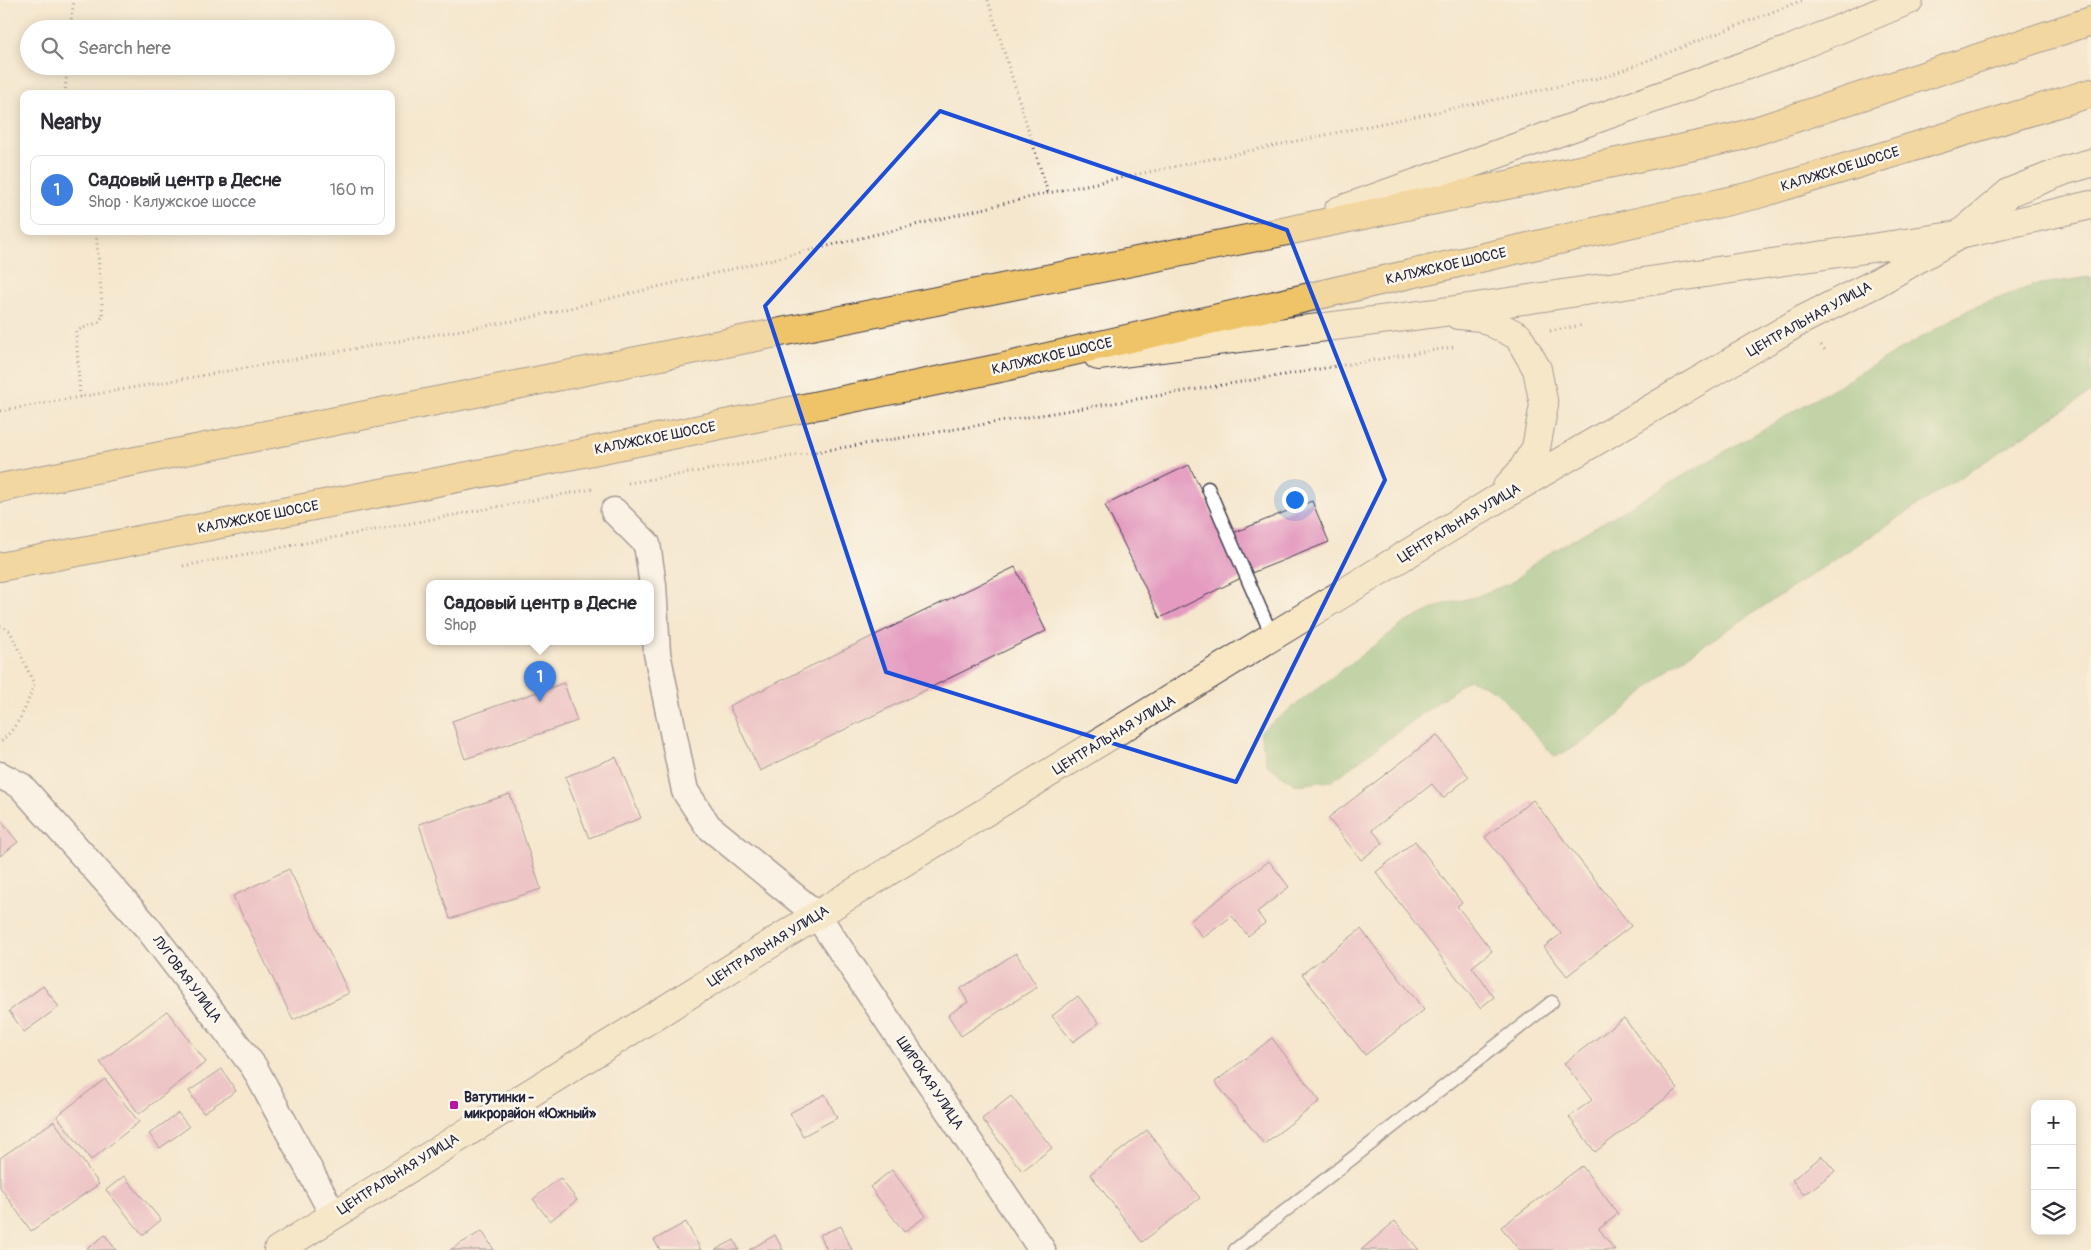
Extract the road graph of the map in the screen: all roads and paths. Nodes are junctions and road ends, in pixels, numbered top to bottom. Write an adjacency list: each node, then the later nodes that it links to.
1 (74, 0): 5 (path)
2 (988, 0): 11 (path)
3 (1803, 0): 11 (path)
4 (1909, 0): 13 (street)
5 (71, 20)
6 (2091, 21): 13 (highway)
7 (66, 75): 8 (path)
8 (65, 90)
9 (2091, 93): 22 (highway, КАЛУЖСКОЕ ШОССЕ)
10 (2091, 163): 14 (street)
11 (1048, 194): 23 (path)
12 (2091, 204): 14 (street)
13 (1277, 233): 26 (highway)
14 (1959, 234): 16 (street); 17 (street, ЦЕНТРАЛЬНАЯ УЛИЦА)
15 (96, 235): 23 (path)
16 (1436, 313): 19 (street); 22 (street)
17 (1802, 320): 21 (path); 29 (street, ЦЕНТРАЛЬНАЯ УЛИЦА)
18 (1587, 324): 19 (path)
19 (1518, 336): 29 (street)
20 (1459, 346): 25 (path)
21 (1827, 353)
22 (1000, 368): 32 (highway, КАЛУЖСКОЕ ШОССЕ)
23 (80, 397): 24 (path)
24 (0, 411)
25 (622, 484)
26 (0, 488)
27 (1208, 488): 36 (lane)
28 (595, 489): 31 (path)
29 (1492, 502): 36 (street, ЦЕНТРАЛЬНАЯ УЛИЦА)
30 (614, 511): 33 (street, ШИРОКАЯ УЛИЦА)
31 (179, 566)
32 (0, 567)
33 (652, 580)
34 (654, 602): 41 (street, ШИРОКАЯ УЛИЦА)
35 (0, 626): 38 (path)
36 (1273, 638): 40 (street, ЦЕНТРАЛЬНАЯ УЛИЦА)
37 (1122, 717): 40 (lane)
38 (0, 742)
39 (0, 775): 43 (street, ЛУГОВАЯ УЛИЦА)
40 (986, 813): 41 (street, ЦЕНТРАЛЬНАЯ УЛИЦА)
41 (817, 915): 43 (street, ЦЕНТРАЛЬНАЯ УЛИЦА); 45 (street, ШИРОКАЯ УЛИЦА)
42 (1552, 1002): 46 (lane)
43 (333, 1214): 44 (street, ЦЕНТРАЛЬНАЯ УЛИЦА)
44 (278, 1250)
45 (1042, 1250)
46 (1235, 1250)

